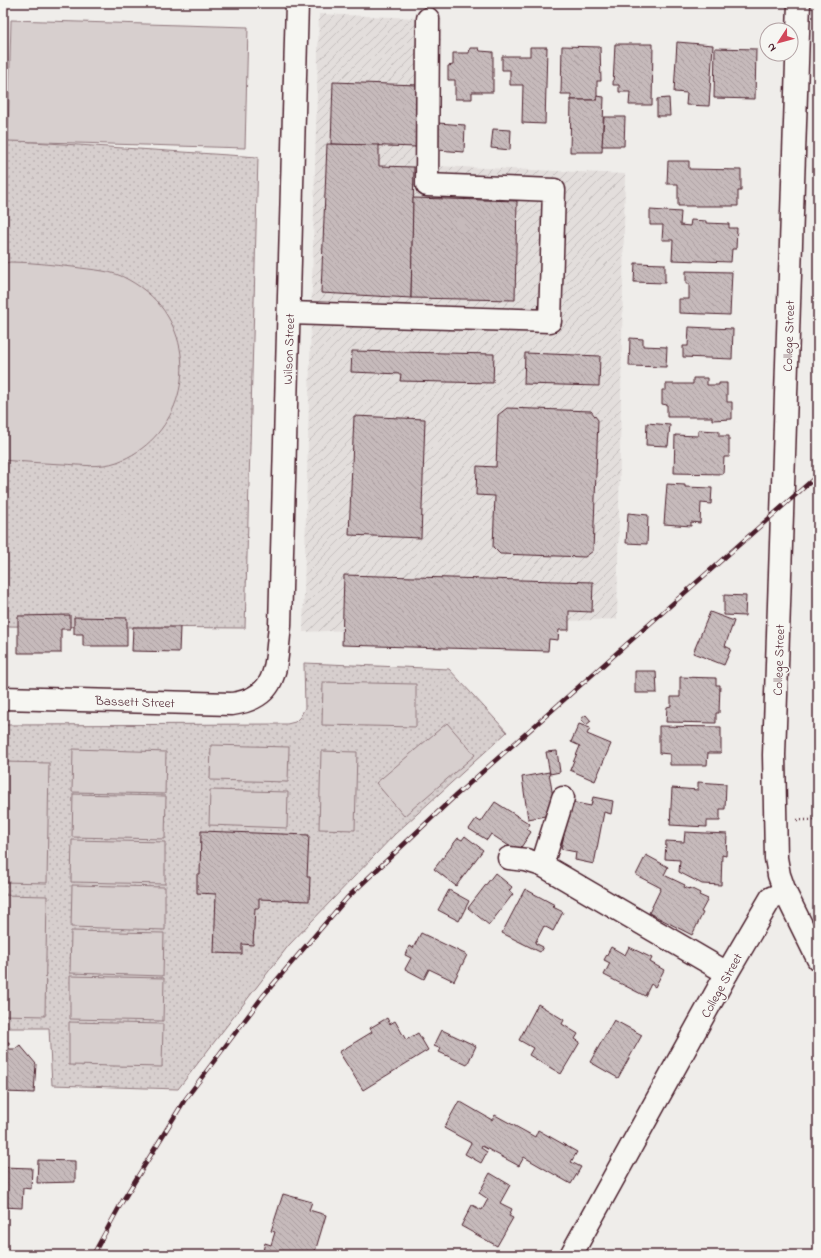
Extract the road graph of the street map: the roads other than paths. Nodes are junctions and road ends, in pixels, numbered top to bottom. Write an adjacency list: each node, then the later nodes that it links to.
1 (297, 3): 4 (street, Wilson Street)
2 (799, 3): 10 (street, College Street)
3 (428, 18): 4 (street)
4 (289, 313): 5 (street, Wilson Street)
5 (264, 691): 6 (street, Bassett Street)
6 (3, 698)
7 (563, 798): 9 (street)
8 (509, 858): 9 (street)
9 (542, 865): 12 (street)
10 (785, 892): 11 (street); 12 (street, College Street)
11 (818, 959)
12 (727, 973): 13 (street, College Street)
13 (571, 1255)

